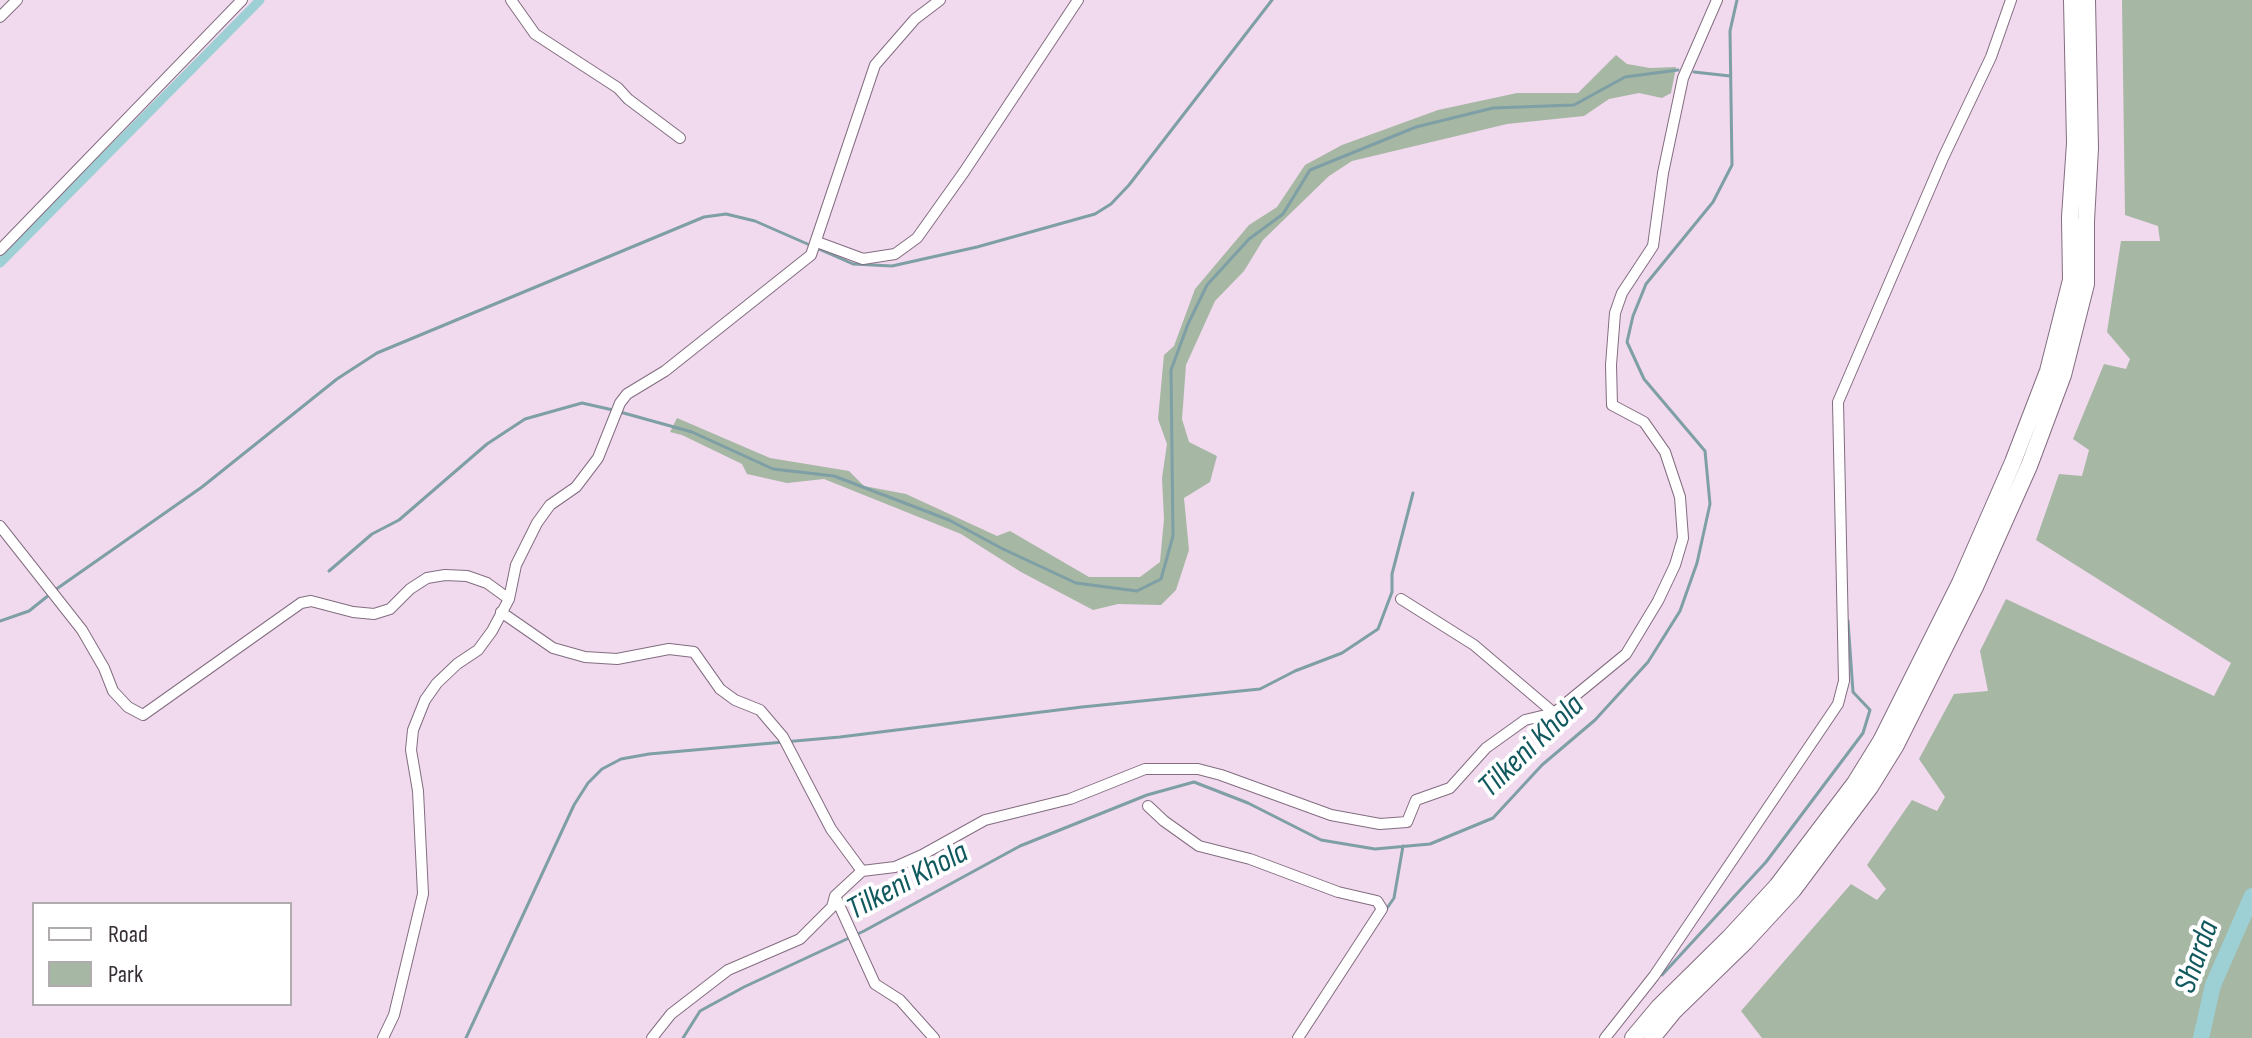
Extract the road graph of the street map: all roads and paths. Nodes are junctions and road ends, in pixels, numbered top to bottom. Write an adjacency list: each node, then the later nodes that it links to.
1 (17, 0): 10 (street)
2 (242, 0): 13 (street)
3 (511, 0): 11 (street)
4 (940, 0): 12 (street)
5 (1078, 0): 12 (street)
6 (1717, 0): 18 (street)
7 (2011, 0): 26 (street)
8 (2072, 0): 27 (main road)
9 (2087, 0): 28 (main road)
10 (0, 17)
11 (680, 138)
12 (817, 242): 15 (street)
13 (0, 250)
14 (0, 526): 15 (street)
15 (509, 599): 17 (street)
16 (1401, 599): 18 (street)
17 (501, 612): 20 (street); 22 (street)
18 (1554, 713): 20 (street)
19 (1148, 806): 25 (street)
20 (862, 871): 21 (street)
21 (835, 896): 23 (street); 24 (street)
22 (383, 1038)
23 (652, 1038)
24 (934, 1038)
25 (1298, 1038)
26 (1605, 1038)
27 (1633, 1038)
28 (1652, 1038)

